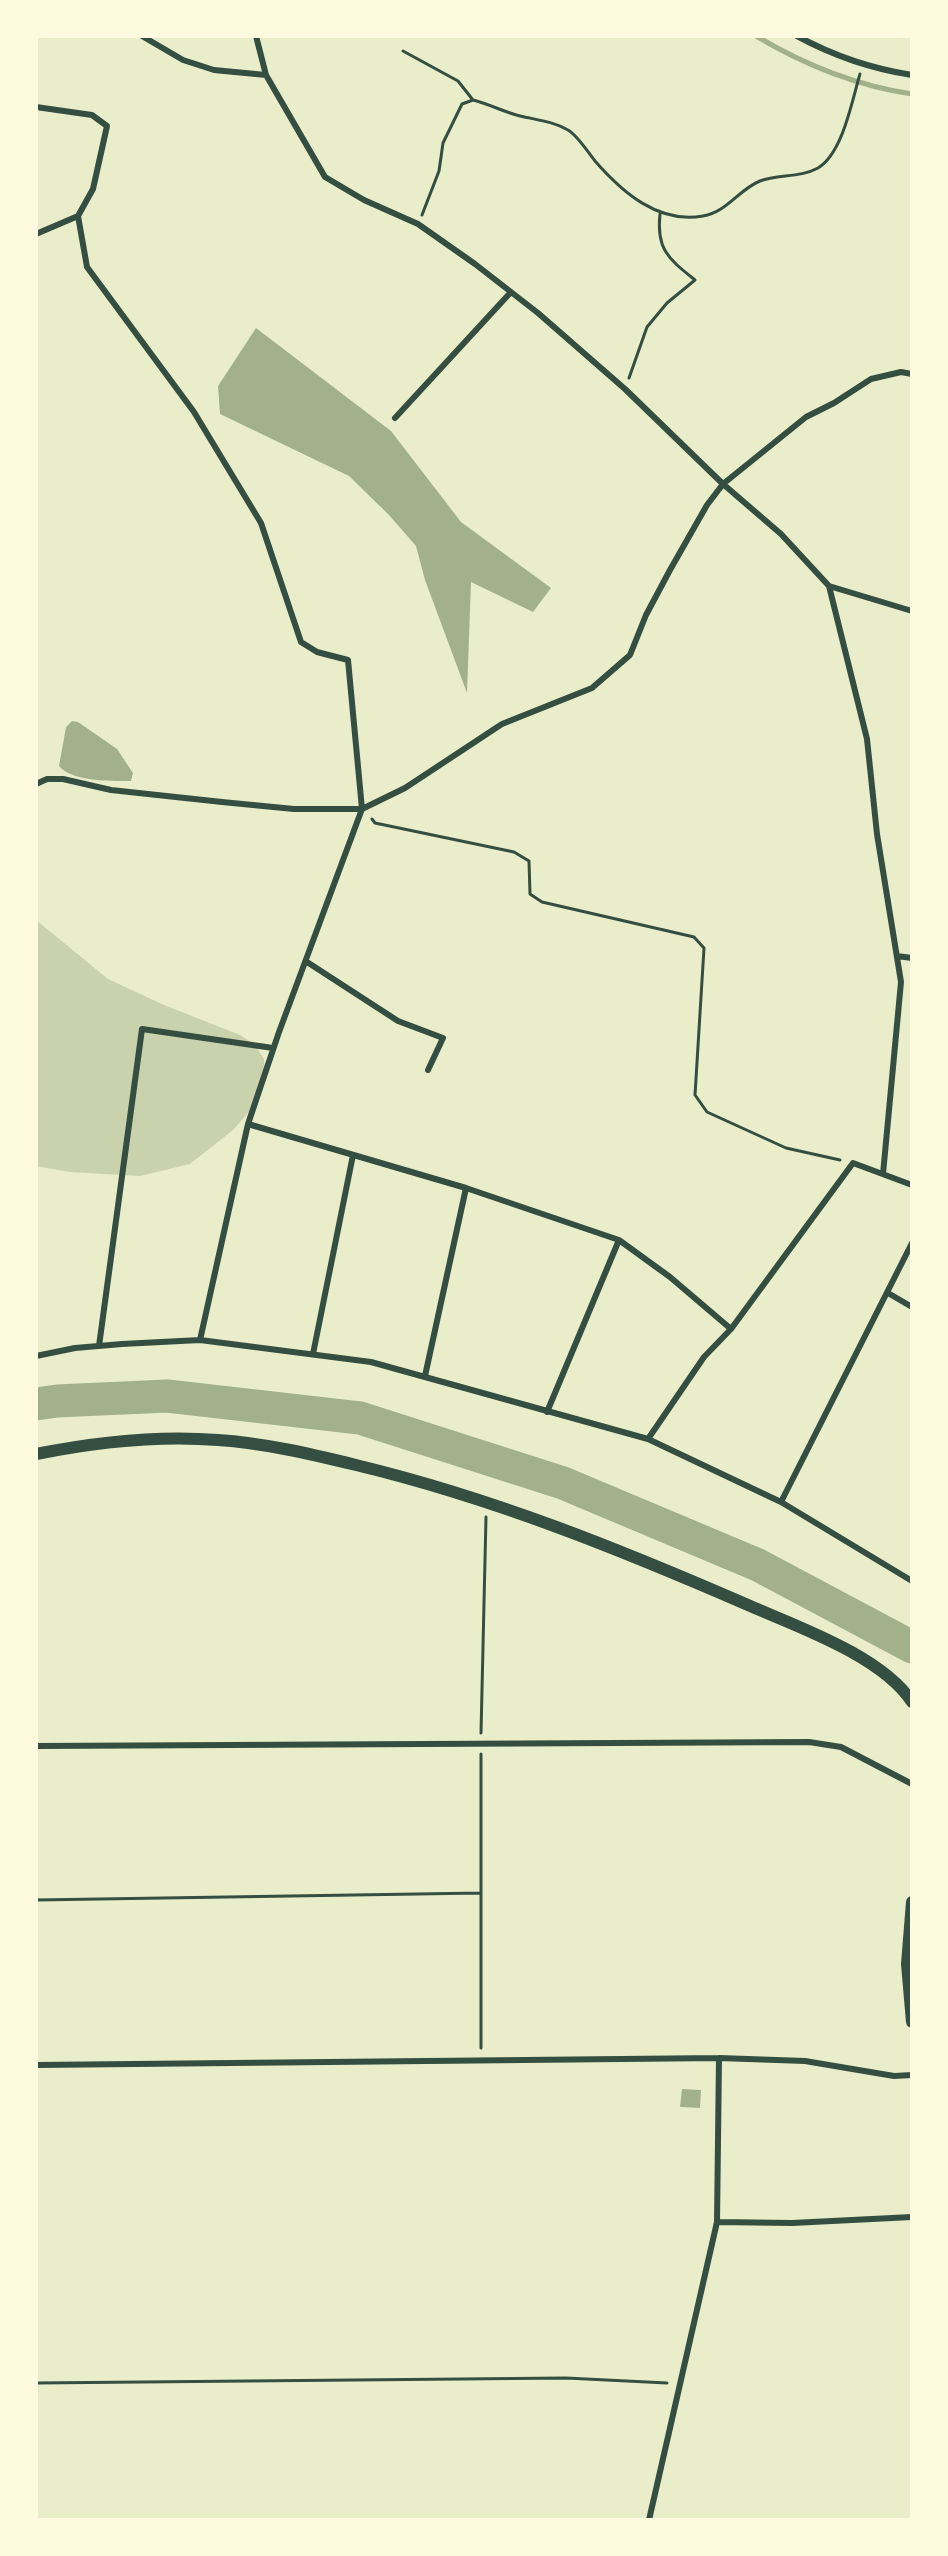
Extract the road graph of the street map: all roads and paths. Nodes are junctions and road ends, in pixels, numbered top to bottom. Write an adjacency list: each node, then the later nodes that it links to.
1 (142, 36): 6 (street)
2 (256, 36): 6 (street)
3 (797, 36): 5 (street)
4 (402, 51): 8 (path)
5 (863, 63): 7 (street); 10 (path)
6 (266, 75): 12 (street)
7 (912, 75)
8 (473, 100): 10 (path); 12 (path)
9 (36, 107): 11 (street)
10 (660, 214): 16 (path)
11 (78, 216): 13 (street); 22 (street)
12 (418, 224): 14 (street)
13 (36, 234)
14 (511, 292): 16 (street); 17 (street)
15 (912, 374): 18 (street)
16 (625, 389): 18 (street)
17 (395, 418)
18 (723, 484): 19 (street); 22 (street)
19 (829, 586): 20 (street); 23 (street)
20 (912, 611)
21 (36, 784): 22 (street)
22 (362, 809): 25 (street); 30 (path)
23 (897, 956): 24 (street); 31 (street)
24 (912, 958)
25 (307, 962): 26 (street); 27 (street)
26 (273, 1048): 28 (street); 40 (street)
27 (428, 1070)
28 (248, 1124): 29 (street); 39 (street)
29 (353, 1155): 33 (street); 41 (street)
30 (853, 1163): 31 (street); 38 (street)
31 (883, 1174): 32 (street)
32 (912, 1185)
33 (466, 1188): 34 (street); 43 (street)
34 (619, 1240): 38 (street); 44 (street)
35 (912, 1244): 36 (street)
36 (888, 1293): 37 (street); 48 (street)
37 (912, 1307)
38 (731, 1329): 45 (street)
39 (200, 1340): 40 (street); 41 (street)
40 (99, 1346): 42 (street)
41 (312, 1354): 43 (street)
42 (36, 1356)
43 (425, 1377): 44 (street)
44 (547, 1412): 45 (street)
45 (648, 1439): 48 (street)
46 (36, 1454): 47 (main road)
47 (487, 1500): 50 (main road); 51 (path)
48 (782, 1502): 49 (street)
49 (912, 1581)
50 (912, 1702)
51 (481, 1743): 52 (street); 53 (street); 54 (path)
52 (36, 1746)
53 (912, 1784)
54 (481, 1893): 55 (path); 59 (path)
55 (36, 1900)
56 (912, 1902): 57 (main road)
57 (912, 2022)
58 (719, 2058): 59 (street); 61 (street); 63 (street)
59 (481, 2060): 60 (street)
60 (36, 2065)
61 (912, 2075)
62 (912, 2217): 63 (street)
63 (717, 2222): 65 (street)
64 (36, 2383): 65 (path)
65 (681, 2383): 66 (street)
66 (649, 2520)

